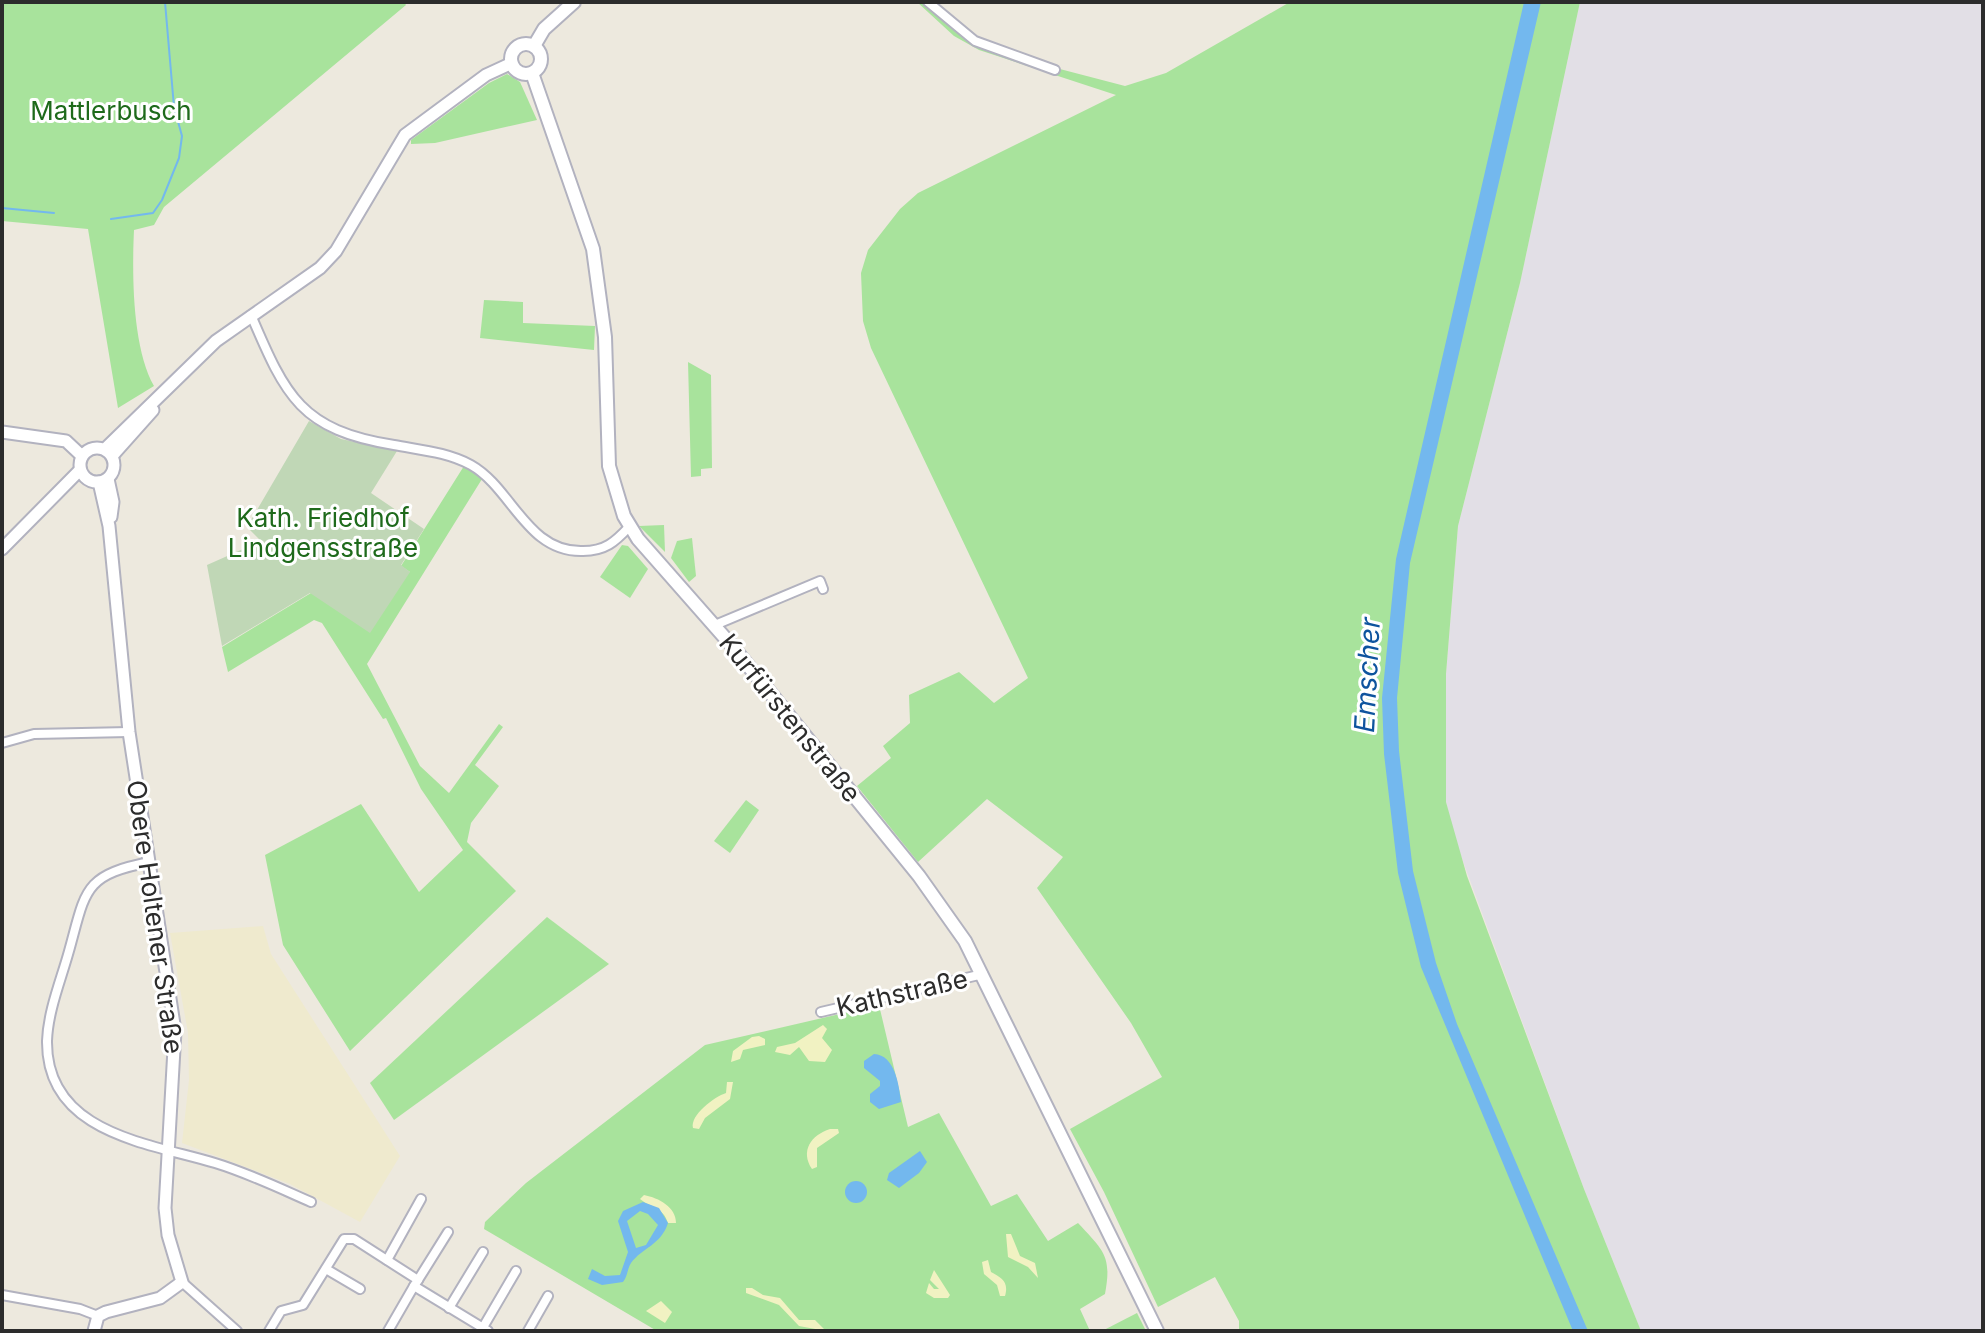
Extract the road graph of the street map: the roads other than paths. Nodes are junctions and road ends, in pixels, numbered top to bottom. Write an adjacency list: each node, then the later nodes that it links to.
1 (574, 2): 3 (main road)
2 (928, 2): 5 (street)
3 (534, 46): 4 (main road); 6 (main road, Kurfürstenstraße)
4 (512, 63): 6 (main road); 7 (street)
5 (1055, 70)
6 (532, 73): 13 (main road, Kurfürstenstraße)
7 (251, 315): 10 (street); 13 (street)
8 (2, 432): 9 (street)
9 (86, 453): 10 (street); 11 (street)
10 (108, 453): 12 (street)
11 (83, 474): 12 (street); 14 (street)
12 (103, 480): 17 (street, Obere Holtener Straße)
13 (629, 527): 16 (main road, Kurfürstenstraße)
14 (2, 549)
15 (823, 589): 16 (street)
16 (715, 625): 20 (main road, Kurfürstenstraße)
17 (129, 732): 18 (street); 19 (street, Obere Holtener Straße)
18 (2, 743)
19 (150, 862): 22 (street, Obere Holtener Straße); 22 (street)
20 (983, 974): 21 (street, Kathstraße); 43 (main road, Kurfürstenstraße)
21 (821, 1012)
22 (168, 1150): 24 (street); 30 (street, Obere Holtener Straße)
23 (421, 1199): 27 (street)
24 (311, 1202)
25 (448, 1232): 31 (street)
26 (483, 1252): 35 (street)
27 (387, 1260): 28 (street); 31 (street)
28 (326, 1269): 32 (street); 40 (street)
29 (516, 1271): 37 (street)
30 (182, 1282): 36 (street); 39 (street)
31 (416, 1283): 35 (street); 41 (street)
32 (360, 1289)
33 (2, 1295): 36 (street)
34 (548, 1296): 42 (street)
35 (449, 1308): 37 (street)
36 (98, 1316): 38 (street)
37 (484, 1330)
38 (94, 1331)
39 (237, 1331)
40 (269, 1331)
41 (388, 1331)
42 (528, 1331)
43 (1157, 1331)

